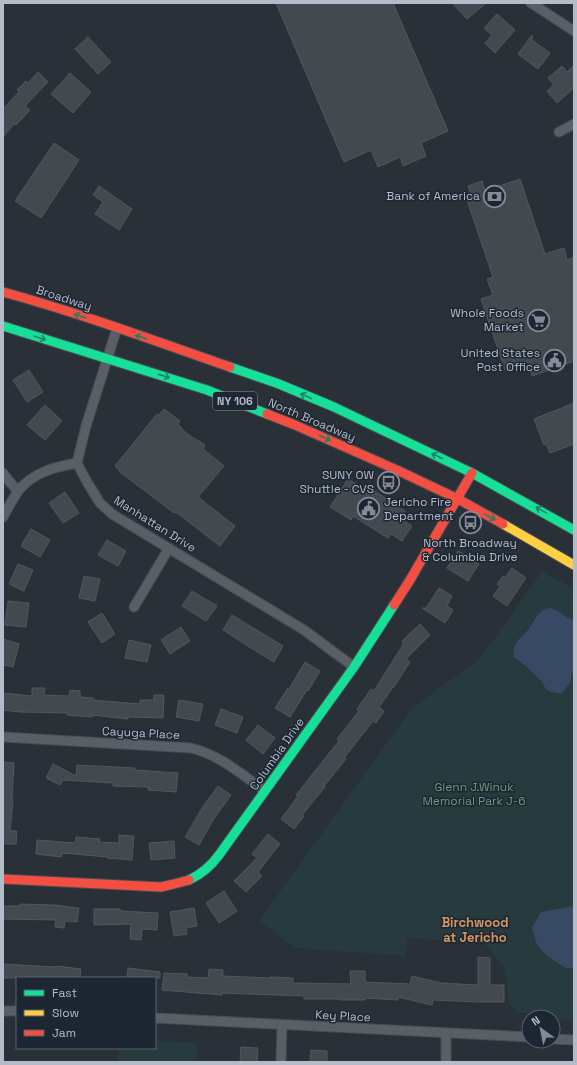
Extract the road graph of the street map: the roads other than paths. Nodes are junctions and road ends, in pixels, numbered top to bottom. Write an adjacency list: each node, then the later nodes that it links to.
1 (531, 3): 2 (street)
2 (574, 31)
3 (574, 124): 4 (street)
4 (559, 132)
5 (3, 292): 7 (main road, Broadway / NY 106, one-way to 5)
6 (3, 326): 8 (main road, North Broadway / NY 106, one-way to 8)
7 (117, 328): 8 (street); 11 (main road, North Broadway / NY 106, one-way to 7)
8 (108, 358): 9 (street); 13 (main road, North Broadway / NY 106, one-way to 13)
9 (78, 463): 12 (street); 16 (street, Manhattan Drive)
10 (3, 473): 12 (street)
11 (472, 473): 13 (main road, Columbia Drive); 15 (main road, North Broadway / NY 106, one-way to 11)
12 (18, 491): 14 (street)
13 (458, 499): 17 (main road, North Broadway / NY 106, one-way to 17); 21 (main road, Columbia Drive)
14 (3, 517)
15 (574, 530)
16 (169, 548): 20 (street); 21 (street, Manhattan Drive)
17 (552, 552): 18 (main road); 19 (main road, North Broadway / NY 106)
18 (574, 554)
19 (574, 565)
20 (134, 607)
21 (354, 667): 23 (main road, Columbia Drive)
22 (3, 737): 23 (street, Cayuga Place)
23 (265, 791): 24 (main road, Columbia Drive)
24 (3, 879)
25 (3, 1010): 26 (street)
26 (16, 1011)
27 (156, 1018): 28 (street, Key Place)
28 (282, 1025): 29 (street, Key Place); 33 (street)
29 (446, 1033): 30 (street, Key Place); 34 (street)
30 (521, 1037)
31 (561, 1039): 32 (street)
32 (574, 1040)
33 (281, 1062)
34 (446, 1062)

